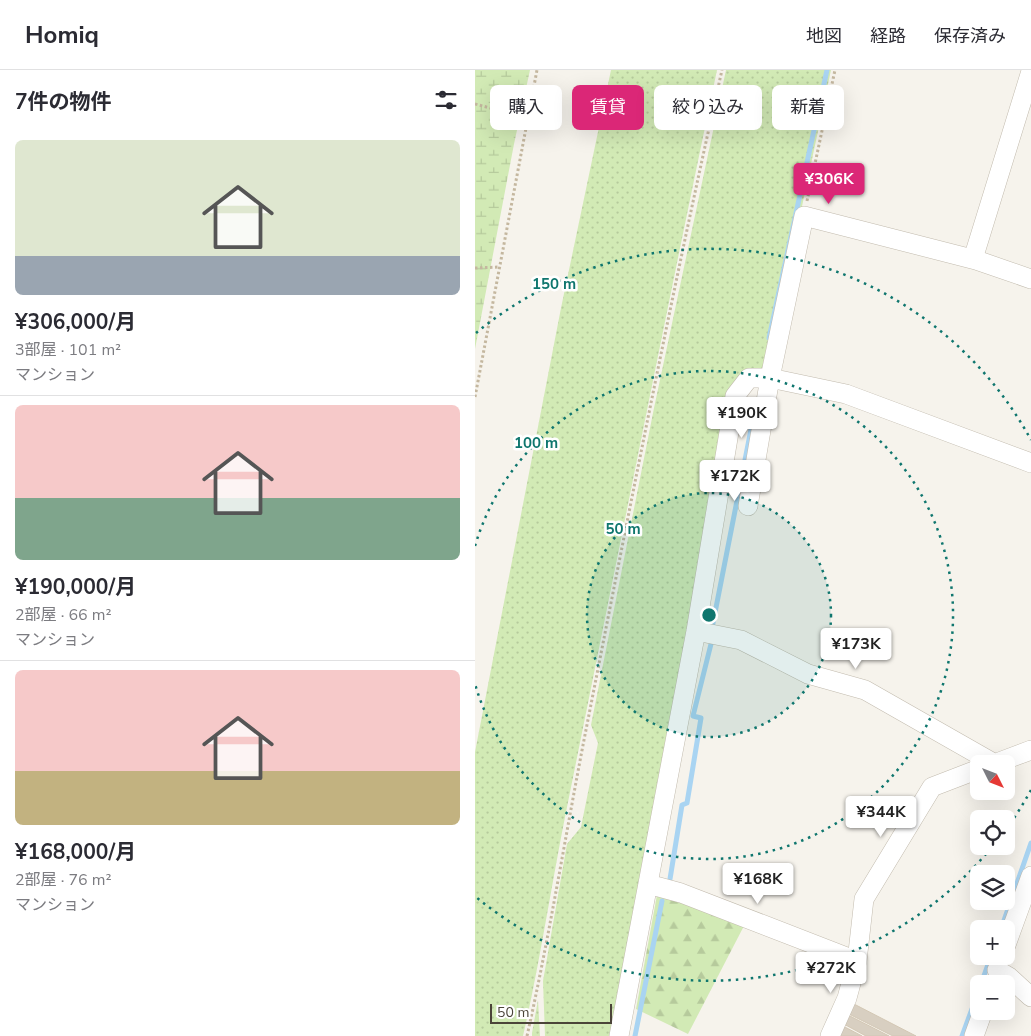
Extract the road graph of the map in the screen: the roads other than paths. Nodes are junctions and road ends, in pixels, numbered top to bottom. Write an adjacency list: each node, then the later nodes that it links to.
1 (1031, 71): 2 (street)
2 (973, 259): 3 (street); 4 (street)
3 (1031, 278)
4 (770, 378): 5 (street); 6 (street); 7 (street)
5 (1031, 463)
6 (748, 506)
7 (696, 631): 9 (street); 13 (street)
8 (1031, 750): 10 (street)
9 (978, 755)
10 (1015, 756)
11 (970, 772): 15 (street)
12 (1031, 876): 14 (street)
13 (648, 884): 15 (street); 19 (street)
14 (1015, 920)
15 (857, 961): 20 (street)
16 (997, 970): 17 (street)
17 (1031, 997)
18 (980, 1020): 21 (street)
19 (619, 1036)
20 (830, 1036)
21 (974, 1036)

